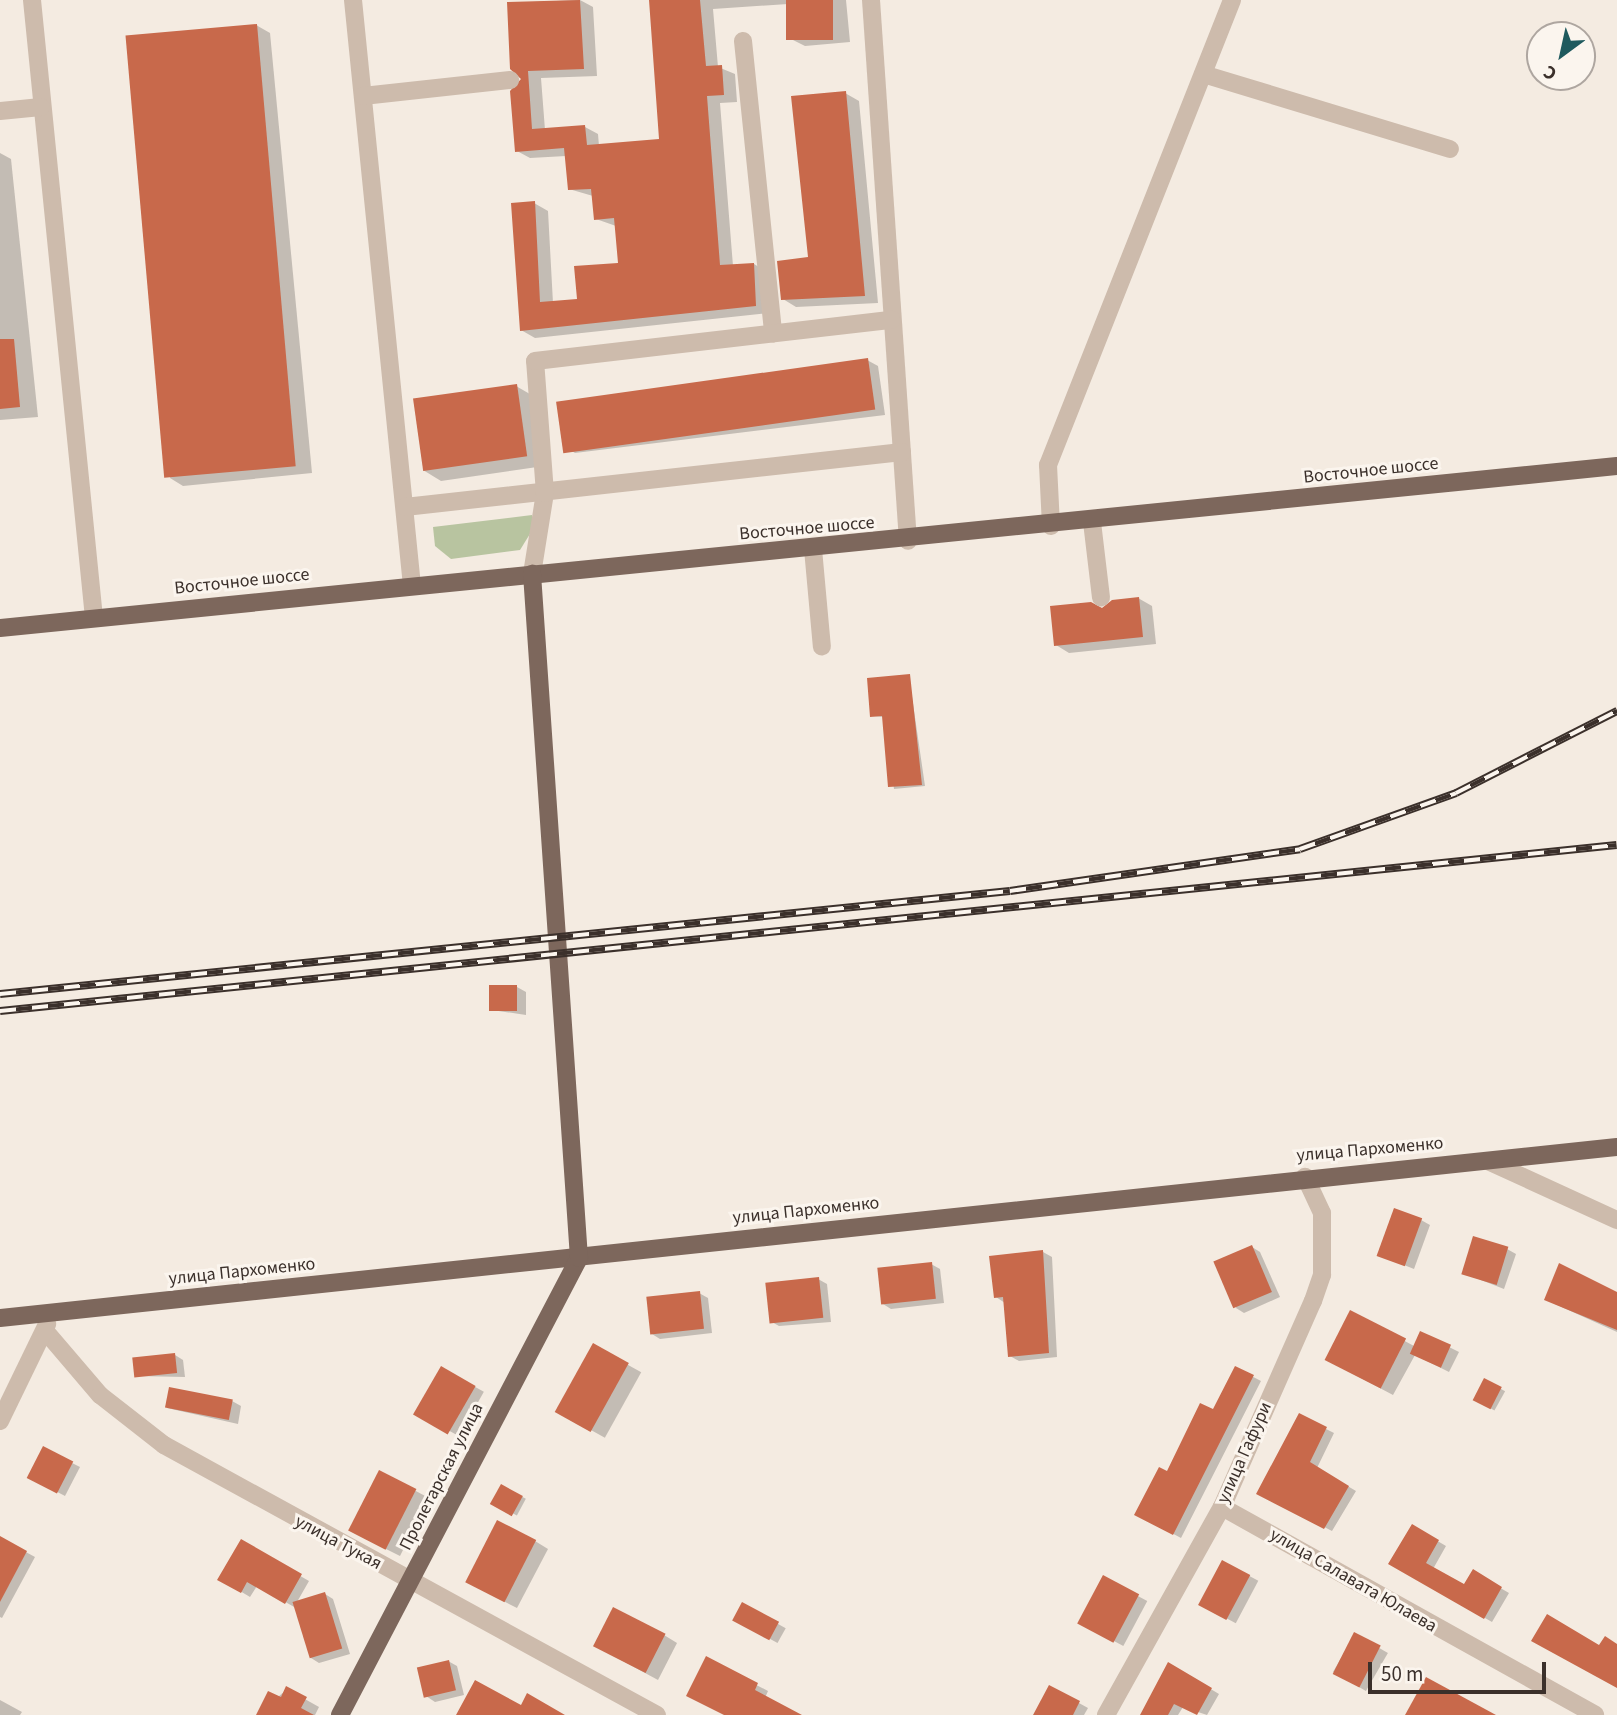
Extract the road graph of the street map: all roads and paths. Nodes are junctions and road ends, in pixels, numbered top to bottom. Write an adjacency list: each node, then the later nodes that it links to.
1 (32, 0): 9 (street)
2 (353, 0): 8 (street)
3 (871, 0): 12 (street)
4 (1232, 0): 6 (street)
5 (743, 41): 13 (street)
6 (1202, 74): 11 (street); 19 (street)
7 (510, 80): 8 (street)
8 (363, 96): 17 (street)
9 (41, 107): 10 (street); 25 (street)
10 (0, 111)
11 (1450, 149)
12 (892, 320): 13 (street); 14 (street)
13 (773, 333): 16 (street)
14 (902, 452): 16 (street); 20 (street)
15 (1617, 466): 18 (main road, Восточное шоссе)
16 (545, 493): 17 (street); 22 (street)
17 (405, 506): 23 (street)
18 (1092, 522): 19 (main road, Восточное шоссе); 24 (street)
19 (1051, 526): 20 (main road, Восточное шоссе)
20 (908, 541): 21 (main road, Восточное шоссе)
21 (813, 549): 22 (main road, Восточное шоссе); 27 (street)
22 (532, 574): 23 (main road, Восточное шоссе); 32 (main road)
23 (412, 586): 25 (main road, Восточное шоссе)
24 (1101, 597)
25 (94, 618): 26 (main road, Восточное шоссе)
26 (0, 628)
27 (822, 648)
28 (1617, 1147): 29 (main road, улица Пархоменко)
29 (1488, 1161): 30 (main road, улица Пархоменко); 31 (street)
30 (1305, 1177): 32 (main road, улица Пархоменко); 37 (street, улица Гафури)
31 (1617, 1220)
32 (579, 1258): 33 (main road, улица Пархоменко); 38 (main road, Пролетарская улица)
33 (47, 1313): 34 (main road, улица Пархоменко); 35 (street)
34 (0, 1318)
35 (47, 1333): 36 (street); 38 (street, улица Тукая)
36 (0, 1421)
37 (1222, 1507): 41 (street, улица Гафури); 42 (street, улица Салавата Юлаева)
38 (412, 1580): 39 (main road, Пролетарская улица); 40 (street, улица Тукая)
39 (340, 1715)
40 (657, 1715)
41 (1106, 1715)
42 (1595, 1715)

